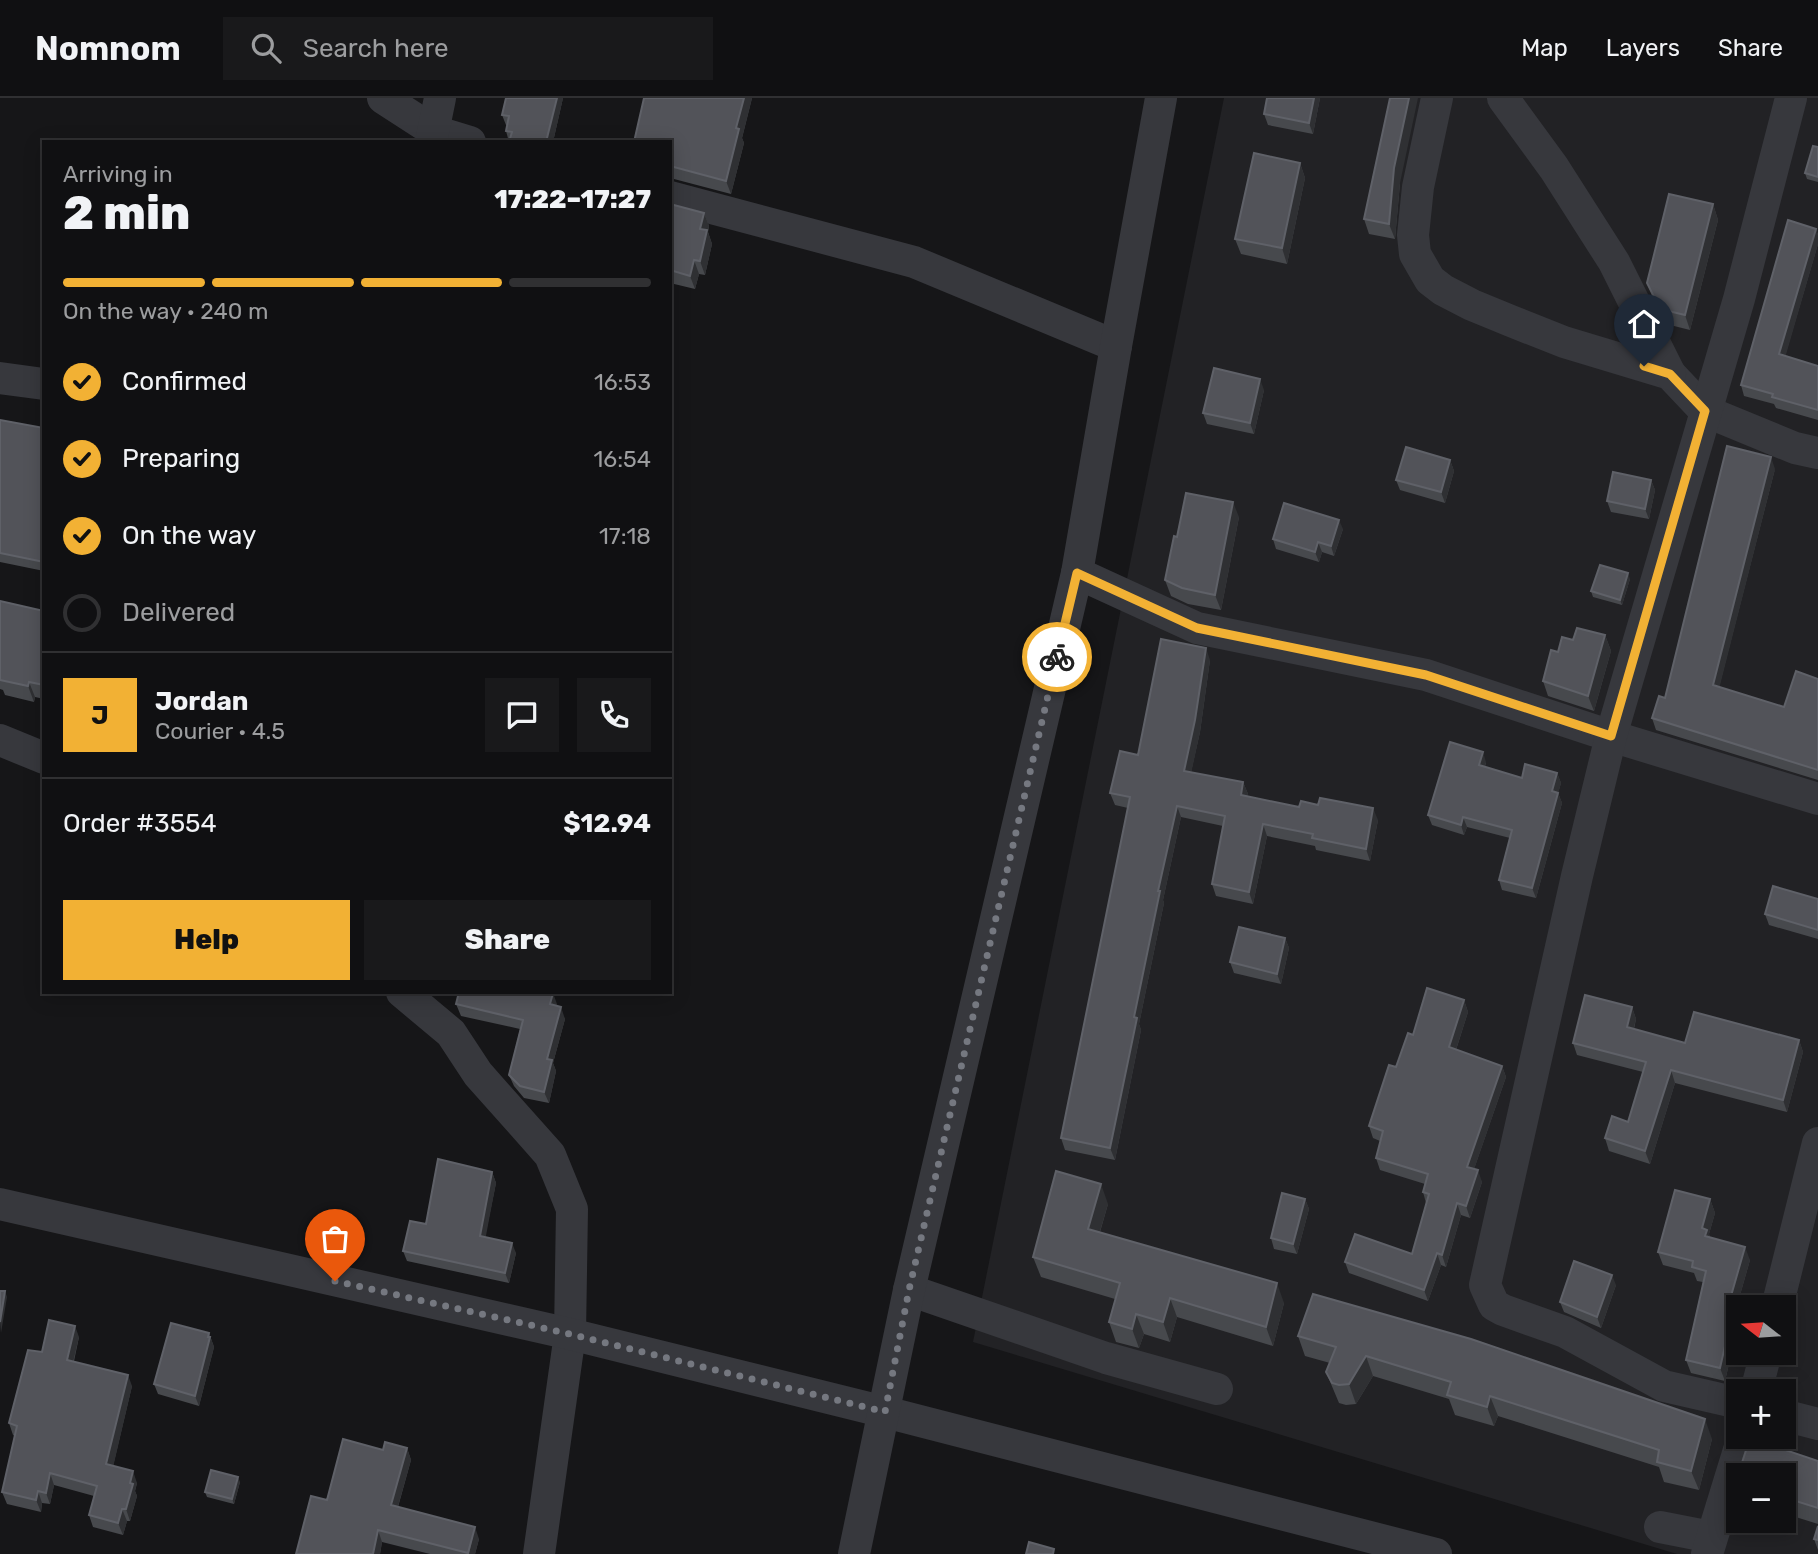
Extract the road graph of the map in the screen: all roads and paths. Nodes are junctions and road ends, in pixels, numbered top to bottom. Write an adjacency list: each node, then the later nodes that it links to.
1 (383, 98): 7 (street)
2 (440, 98): 7 (street)
3 (1161, 98): 10 (street)
4 (1437, 98): 11 (street)
5 (1503, 98): 11 (street)
6 (1791, 98): 14 (street)
7 (432, 136): 8 (street)
8 (457, 140)
9 (672, 198): 10 (street)
10 (1115, 346): 16 (street)
11 (1670, 374): 14 (street)
12 (0, 378): 13 (street)
13 (42, 384)
14 (1705, 411): 15 (street); 17 (street)
15 (1818, 453)
16 (1077, 573): 17 (street); 24 (street)
17 (1611, 736): 20 (street); 28 (street)
18 (0, 740): 19 (street)
19 (42, 757)
20 (1818, 799)
21 (404, 994): 26 (street)
22 (1818, 1143): 25 (street)
23 (0, 1204): 26 (street)
24 (909, 1290): 27 (street); 29 (street)
25 (1780, 1295)
26 (570, 1334): 29 (street); 35 (street)
27 (1217, 1389)
28 (1726, 1400)
29 (885, 1412): 36 (street); 37 (street)
30 (1796, 1418): 31 (street)
31 (1818, 1424)
32 (1739, 1449): 34 (street)
33 (1660, 1527): 34 (street)
34 (1709, 1546)
35 (539, 1554)
36 (854, 1554)
37 (1436, 1554)

